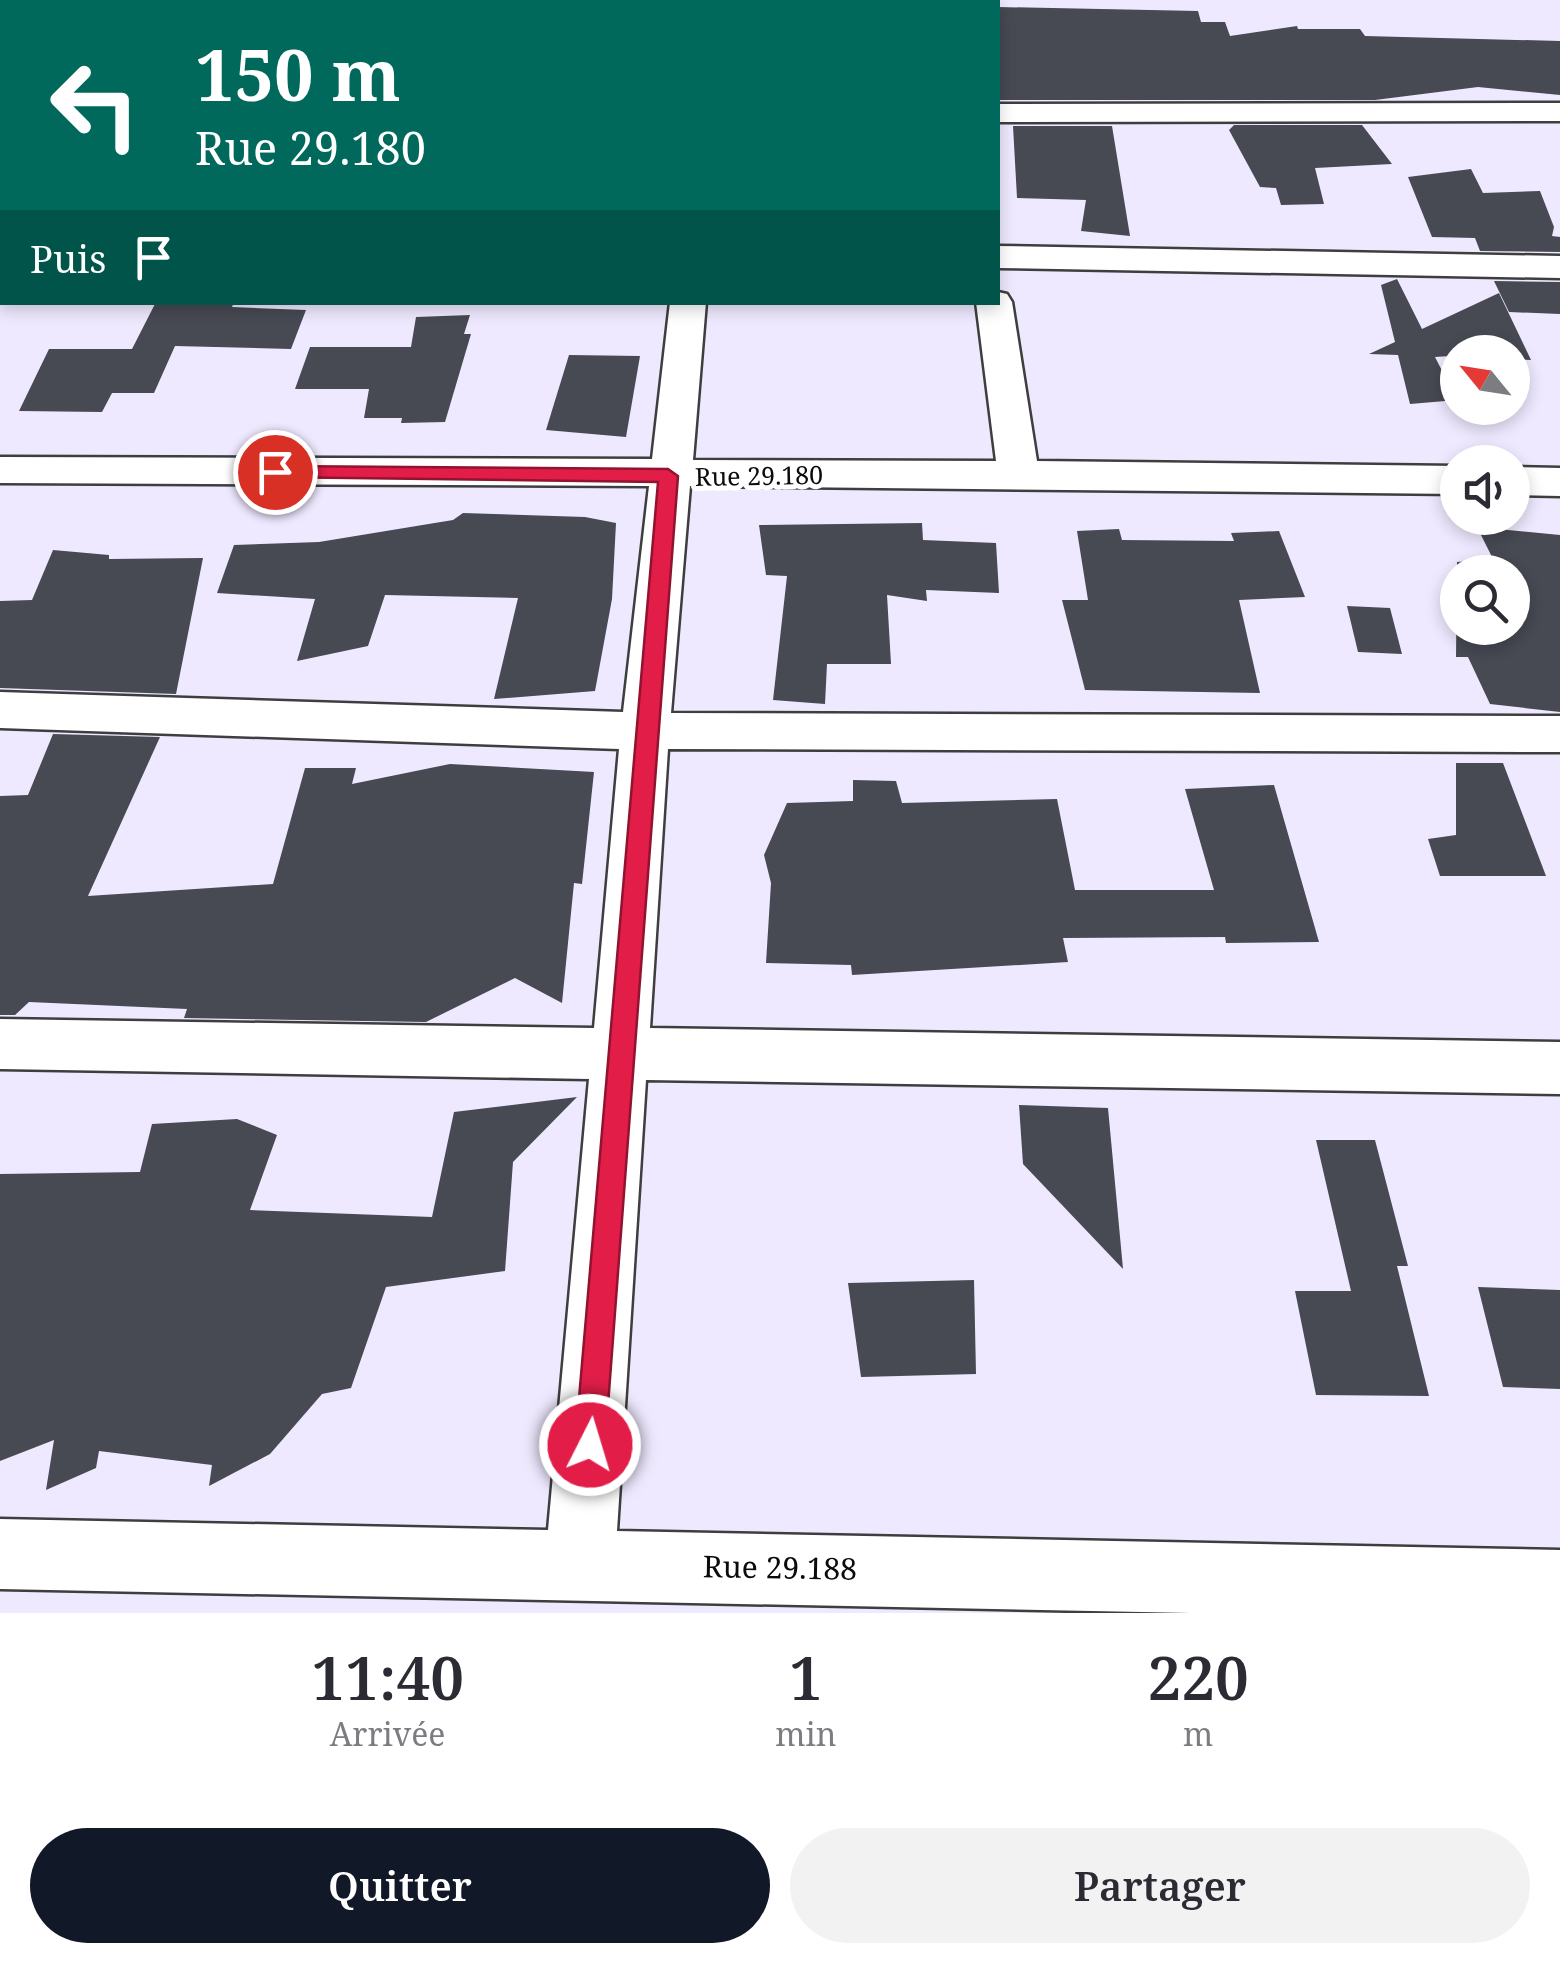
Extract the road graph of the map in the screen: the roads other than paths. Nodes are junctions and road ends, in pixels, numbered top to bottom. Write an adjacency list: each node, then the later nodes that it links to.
1 (1560, 112): 2 (street)
2 (1000, 113)
3 (1000, 257): 4 (street)
4 (1560, 268)
5 (688, 305): 9 (street)
6 (994, 305): 8 (street)
7 (0, 470): 9 (street, Rue 29.180)
8 (1018, 472): 9 (street, Rue 29.180); 10 (street, Rue 29.180)
9 (668, 476): 14 (street)
10 (1440, 480)
11 (1530, 481): 12 (street)
12 (1560, 482)
13 (0, 710): 14 (street)
14 (645, 731): 15 (street); 17 (street)
15 (1560, 734)
16 (0, 1044): 17 (street)
17 (622, 1052): 18 (street); 20 (street)
18 (1560, 1068)
19 (0, 1554): 20 (street, Rue 29.188)
20 (580, 1563): 21 (street, Rue 29.188)
21 (1560, 1584)

